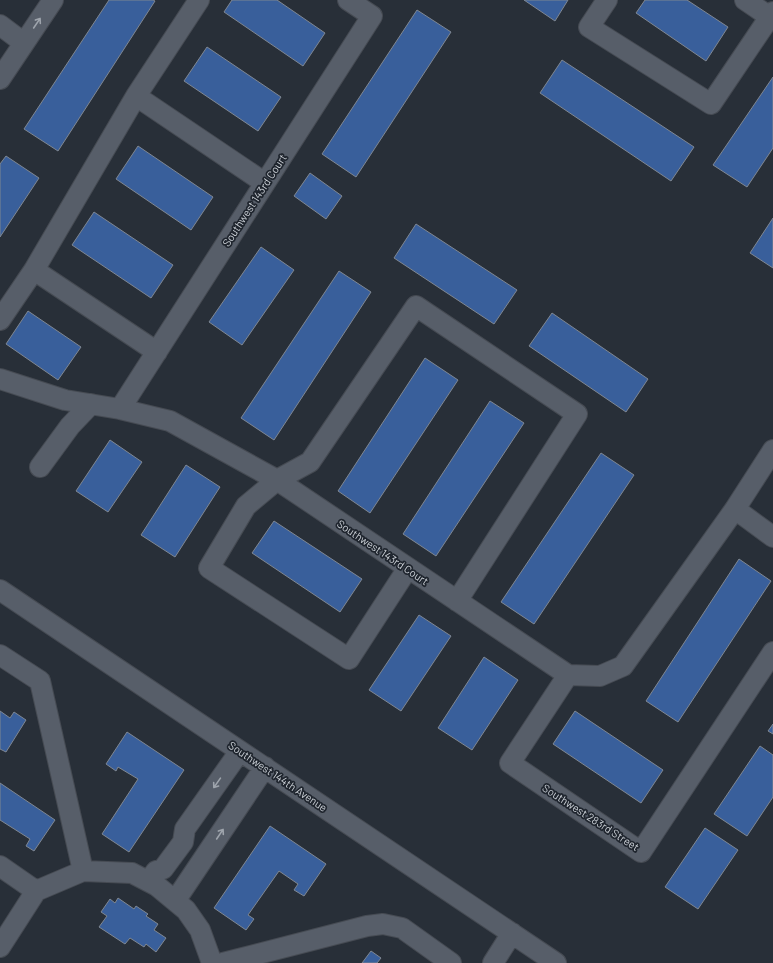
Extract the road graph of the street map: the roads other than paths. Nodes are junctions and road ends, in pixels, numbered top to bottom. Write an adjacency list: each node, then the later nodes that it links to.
1 (53, 0): 8 (street, one-way to 1)
2 (199, 0): 10 (street)
3 (348, 0): 11 (street, Southwest 143rd Court)
4 (607, 0): 6 (street)
5 (745, 0): 6 (street)
6 (772, 16)
7 (0, 25): 8 (street)
8 (24, 43): 9 (street)
9 (0, 79)
10 (136, 96): 11 (street); 12 (street)
11 (265, 183): 14 (street, Southwest 143rd Court)
12 (34, 270): 13 (street); 14 (street)
13 (0, 320)
14 (157, 352): 17 (street, Southwest 143rd Court)
15 (0, 380): 16 (street, Southwest 143rd Court)
16 (91, 404): 17 (street, Southwest 143rd Court); 19 (street)
17 (120, 409): 20 (street, Southwest 143rd Court)
18 (773, 450): 21 (street)
19 (40, 467)
20 (277, 480): 23 (street, Southwest 143rd Court); 23 (street); 25 (street)
21 (735, 509): 22 (street); 28 (street)
22 (773, 537)
23 (408, 568): 25 (street, Southwest 143rd Court)
24 (0, 590): 29 (street, Southwest 144th Avenue)
25 (457, 601): 28 (street, Southwest 143rd Court)
26 (773, 652): 28 (street, Southwest 283rd Street)
27 (0, 655): 34 (street)
28 (568, 675)
29 (240, 751): 30 (street, Southwest 144th Avenue); 31 (street, one-way to 31)
30 (265, 767): 32 (street, one-way to 30); 38 (street, Southwest 144th Avenue)
31 (184, 835): 32 (street); 35 (street)
32 (204, 858): 37 (street)
33 (0, 866): 36 (street)
34 (83, 871): 35 (street); 36 (street)
35 (152, 876): 37 (street)
36 (36, 891): 39 (street)
37 (175, 902): 40 (street)
38 (512, 933): 43 (street); 44 (street, Southwest 144th Avenue)
39 (0, 947)
40 (212, 963)
41 (223, 963): 42 (street)
42 (451, 963)
43 (493, 963)
44 (556, 963)

